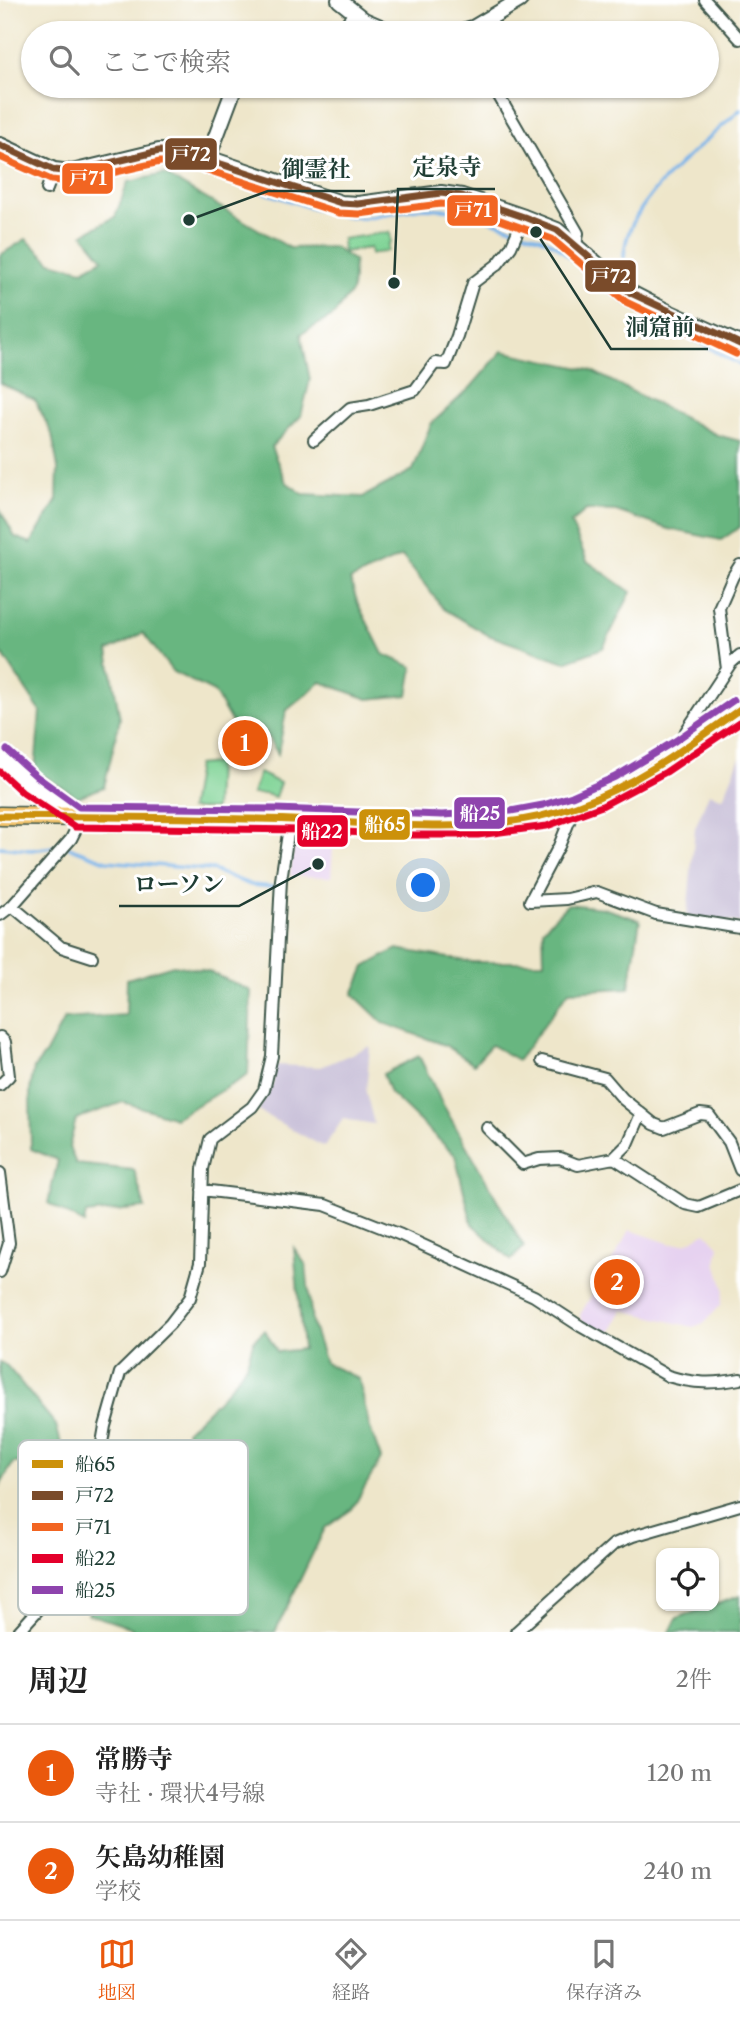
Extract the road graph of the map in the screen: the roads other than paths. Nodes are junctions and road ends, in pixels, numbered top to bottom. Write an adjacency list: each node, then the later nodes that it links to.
1 (339, 0): 4 (street)
2 (520, 0): 7 (street)
3 (705, 0): 8 (street)
4 (355, 15): 5 (street); 6 (street)
5 (350, 21)
6 (366, 21)
7 (485, 21)
8 (740, 39)
9 (230, 98): 12 (street)
10 (500, 98): 16 (street)
11 (0, 145): 13 (street)
12 (208, 158): 13 (street); 15 (street)
13 (53, 174): 14 (street)
14 (47, 189)
15 (520, 226): 16 (street); 18 (street)
16 (576, 246): 17 (street)
17 (740, 344)
18 (314, 440)
19 (740, 565): 21 (street)
20 (740, 655): 21 (street)
21 (727, 669): 23 (street)
22 (740, 709): 23 (main road)
23 (676, 754): 25 (main road)
24 (0, 758): 27 (street)
25 (575, 807): 28 (main road); 31 (street)
26 (0, 816): 27 (main road)
27 (76, 817): 28 (main road); 29 (street)
28 (290, 820): 42 (street)
29 (12, 906): 30 (street); 32 (street)
30 (0, 915)
31 (740, 928)
32 (92, 957)
33 (1, 1036): 35 (street)
34 (542, 1061): 36 (street)
35 (0, 1085)
36 (641, 1114): 38 (street); 39 (street)
37 (487, 1128): 38 (street)
38 (614, 1158): 41 (street)
39 (740, 1170)
40 (0, 1174): 43 (street)
41 (740, 1189)
42 (202, 1190): 45 (street); 46 (street)
43 (5, 1242): 44 (street)
44 (0, 1272)
45 (740, 1379)
46 (102, 1440)
47 (740, 1505): 50 (street)
48 (33, 1615): 49 (street)
49 (18, 1632)
50 (516, 1632)

